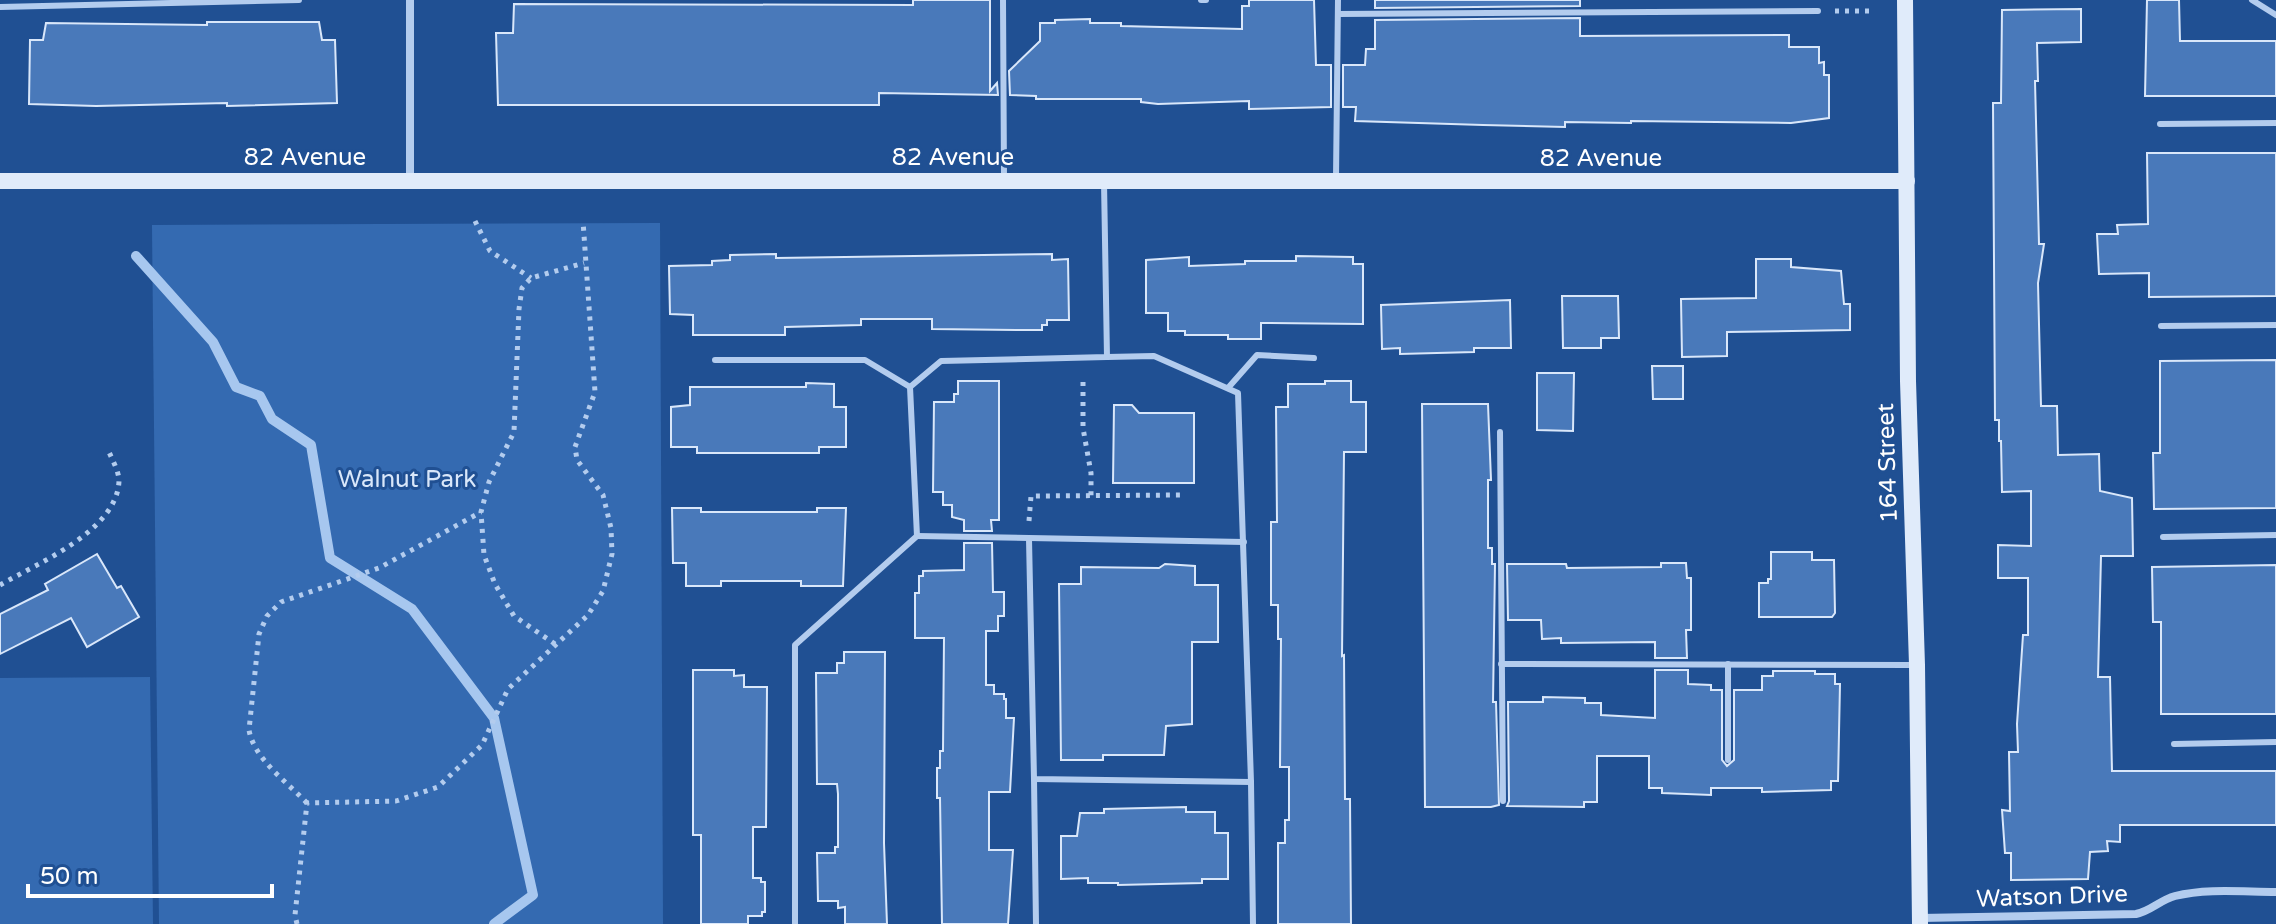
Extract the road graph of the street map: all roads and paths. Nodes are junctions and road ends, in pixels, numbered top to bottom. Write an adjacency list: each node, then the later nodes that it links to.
1 (299, 0): 8 (lane)
2 (410, 0): 18 (street)
3 (1003, 0): 19 (lane)
4 (1338, 0): 13 (lane)
5 (1748, 0): 12 (lane)
6 (1905, 0): 20 (street, 164 Street)
7 (2252, 0): 14 (lane)
8 (212, 1): 9 (lane)
9 (0, 7)
10 (1818, 11): 11 (path); 12 (lane)
11 (1873, 11)
12 (1748, 12): 13 (lane)
13 (1338, 14): 22 (lane)
14 (2276, 15)
15 (2276, 123): 16 (lane)
16 (2160, 124)
17 (0, 181): 18 (street, 82 Avenue)
18 (410, 181): 19 (street, 82 Avenue)
19 (1004, 181): 21 (street, 82 Avenue)
20 (1907, 181): 22 (street, 82 Avenue); 50 (street, 164 Street)
21 (1104, 182): 22 (street, 82 Avenue); 29 (lane)
22 (1336, 182)
23 (475, 221): 26 (path)
24 (583, 221): 25 (path)
25 (584, 263): 26 (path); 47 (path)
26 (531, 278): 39 (path)
27 (2276, 325): 28 (lane)
28 (2161, 326)
29 (1107, 357): 33 (lane); 34 (lane)
30 (1314, 358): 34 (lane)
31 (715, 360): 33 (lane)
32 (1083, 382): 38 (path)
33 (910, 387): 42 (lane)
34 (1228, 388): 45 (lane)
35 (1500, 432): 48 (lane)
36 (109, 452): 46 (path)
37 (1184, 495): 38 (path)
38 (1091, 497): 40 (path)
39 (481, 512): 47 (path); 57 (path)
40 (1029, 530)
41 (2276, 535): 43 (lane)
42 (917, 536): 44 (lane); 61 (lane)
43 (2163, 537)
44 (1029, 539): 45 (lane); 54 (lane)
45 (1244, 542): 55 (lane)
46 (0, 585)
47 (555, 644): 57 (path)
48 (1501, 664): 49 (lane); 56 (lane)
49 (1728, 664): 50 (lane); 53 (lane)
50 (1917, 665): 59 (street, 164 Street)
51 (2276, 742): 52 (lane)
52 (2174, 744)
53 (1728, 760)
54 (1034, 779): 55 (lane); 62 (lane)
55 (1251, 782): 63 (lane)
56 (1503, 801)
57 (307, 803): 60 (path)
58 (2276, 892): 59 (street, Watson Drive)
59 (1920, 921)
60 (297, 924)
61 (795, 924)
62 (1036, 924)
63 (1253, 924)

